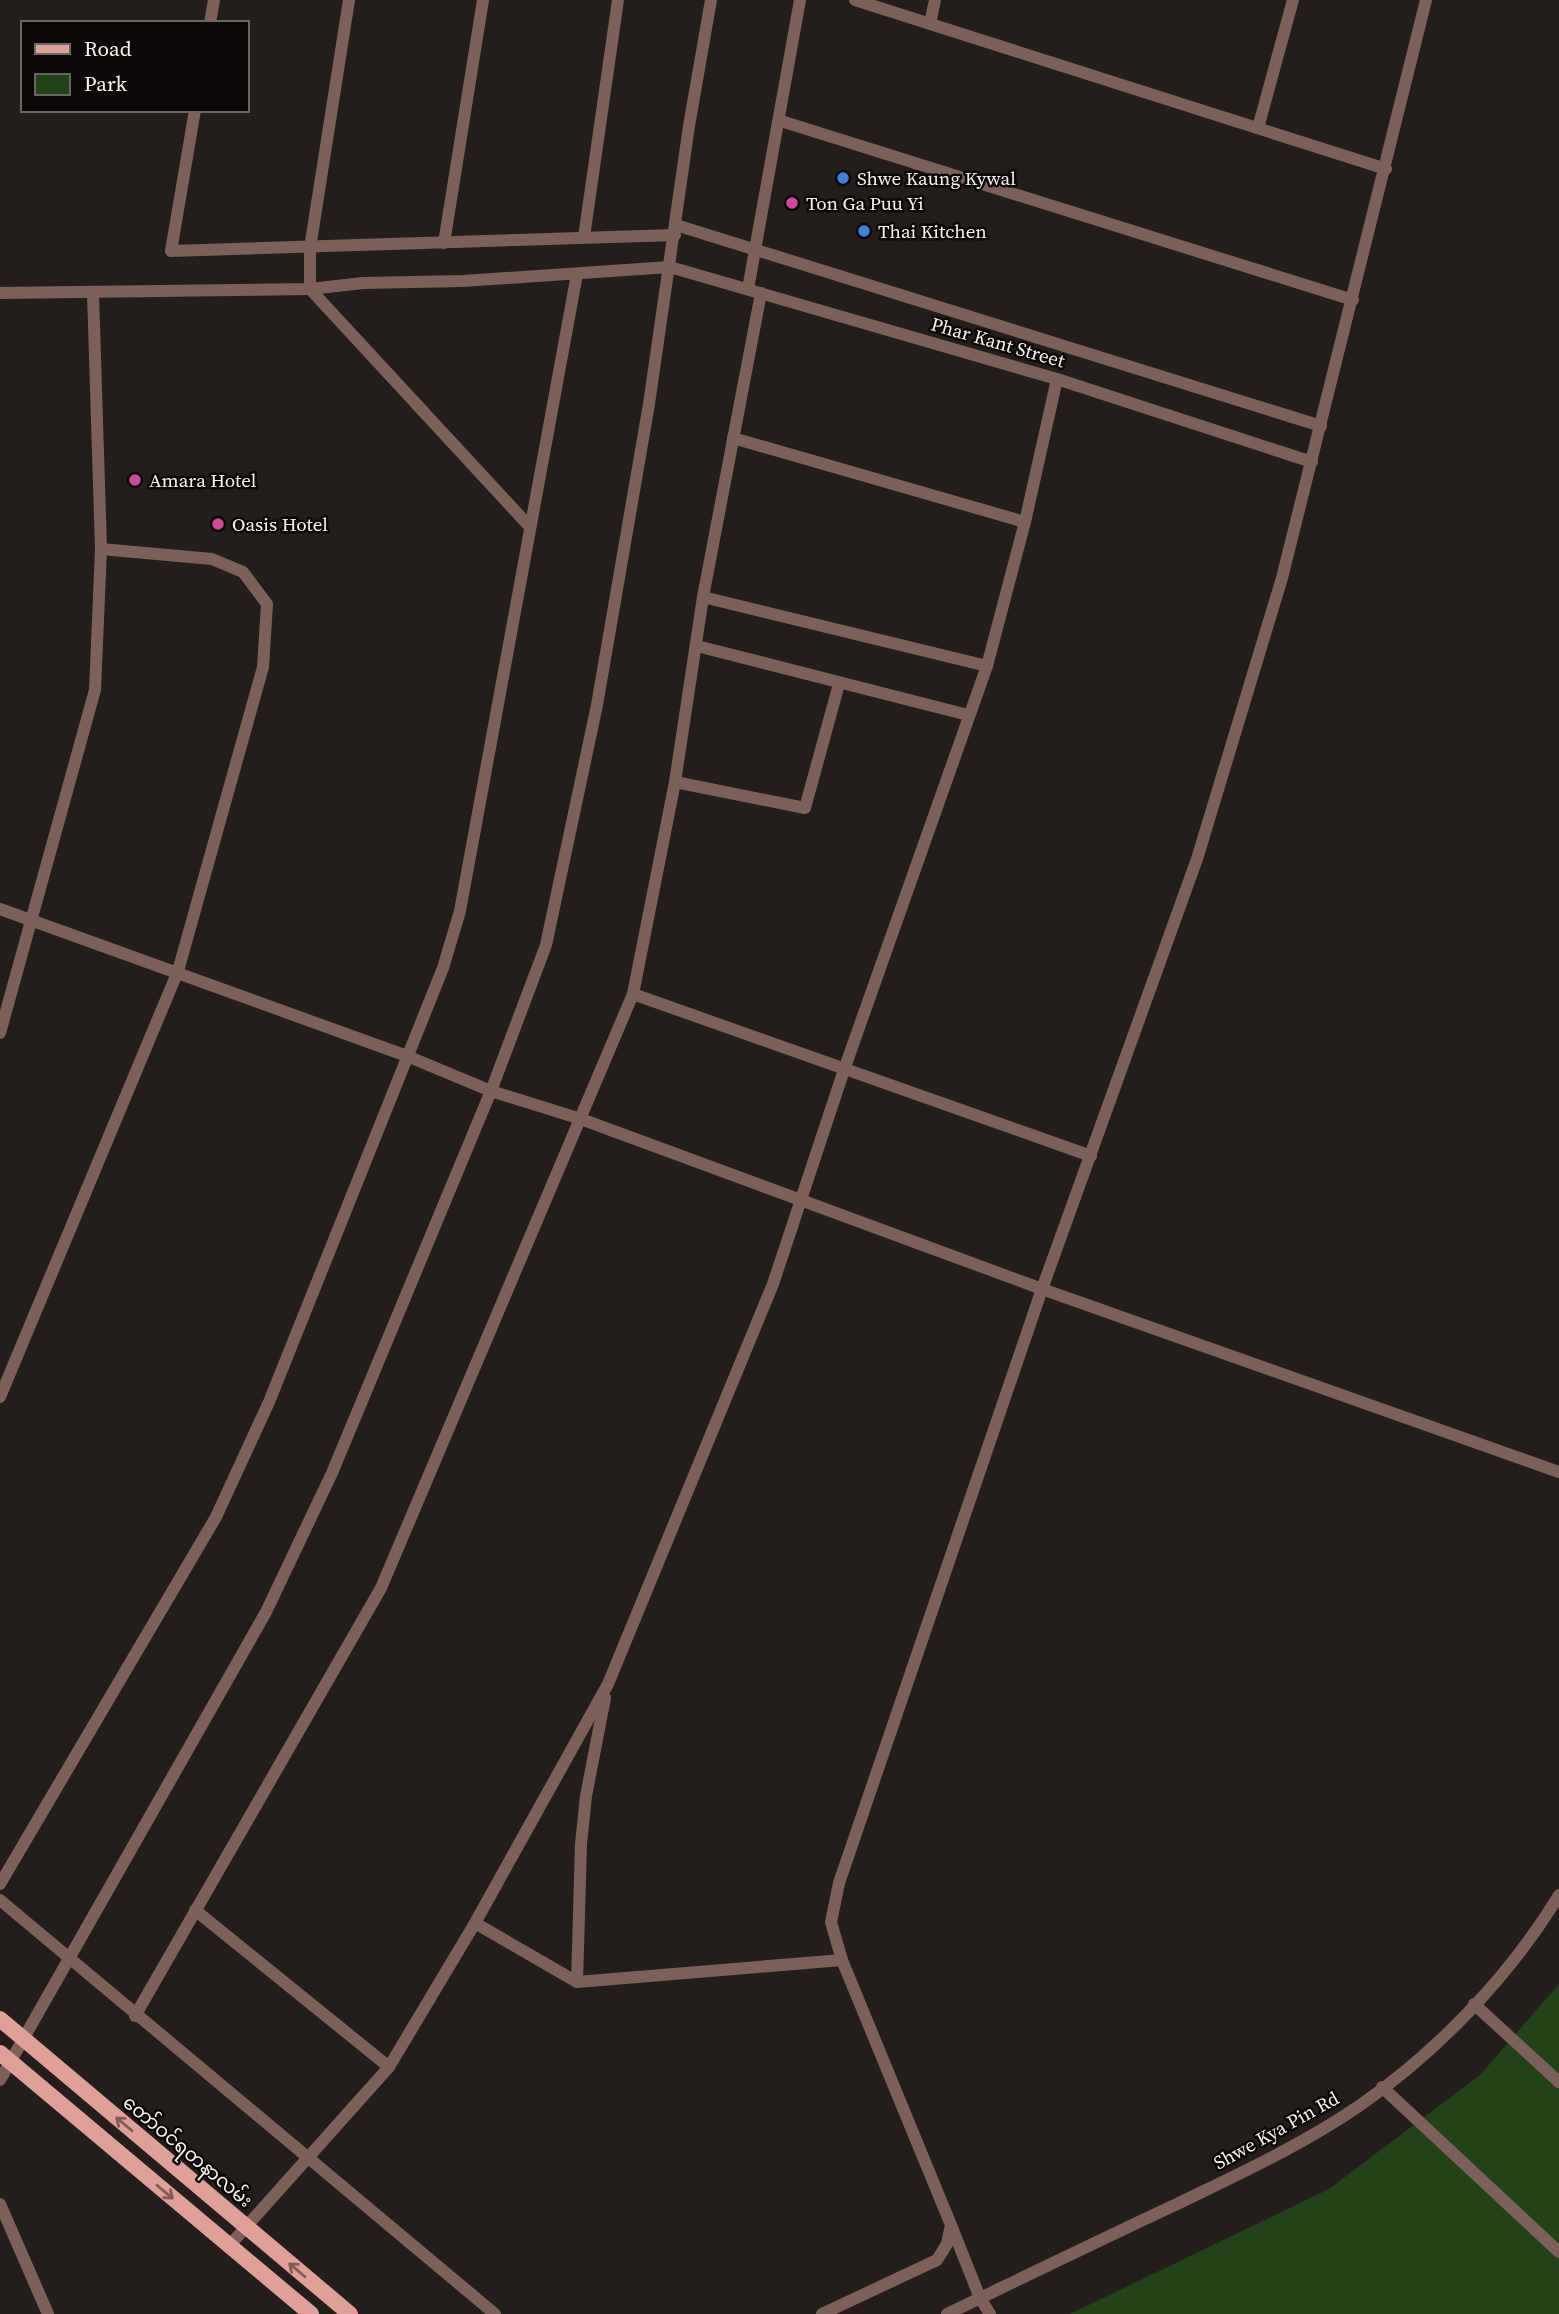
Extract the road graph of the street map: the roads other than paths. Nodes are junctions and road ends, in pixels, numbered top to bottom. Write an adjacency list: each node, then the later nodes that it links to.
1 (214, 0): 11 (street)
2 (349, 0): 20 (street)
3 (484, 0): 19 (street)
4 (618, 0): 18 (street)
5 (711, 0): 17 (street)
6 (800, 0): 14 (street)
7 (855, 0): 12 (street)
8 (935, 0): 12 (street)
9 (1293, 0): 15 (street)
10 (1426, 0): 16 (street)
11 (210, 21)
12 (930, 24): 15 (street)
13 (195, 112): 20 (street)
14 (781, 121): 21 (street); 29 (street)
15 (1258, 128): 16 (street)
16 (1386, 169): 29 (street)
17 (676, 230): 18 (street); 21 (street); 22 (street)
18 (584, 237): 19 (street)
19 (444, 243): 20 (street)
20 (310, 248): 24 (street)
21 (757, 253): 25 (street); 31 (street)
22 (670, 267): 23 (street); 25 (street, Phar Kant Street); 50 (street)
23 (577, 274): 24 (street); 35 (street)
24 (310, 289): 27 (street); 35 (street)
25 (748, 289): 28 (street, Phar Kant Street)
26 (0, 293): 27 (street)
27 (93, 293): 36 (street)
28 (761, 293): 30 (street, Phar Kant Street); 32 (street)
29 (1353, 300): 31 (street)
30 (1056, 379): 33 (street, Phar Kant Street); 34 (street)
31 (1321, 426): 33 (street)
32 (733, 438): 34 (street); 37 (street)
33 (1312, 462): 52 (street)
34 (1025, 522): 39 (street)
35 (530, 527): 48 (street)
36 (102, 549): 44 (street); 45 (street)
37 (704, 597): 38 (street); 39 (street)
38 (697, 646): 40 (street); 42 (street)
39 (987, 666): 41 (street)
40 (839, 684): 41 (street); 42 (street)
41 (968, 715): 49 (street)
42 (675, 782): 46 (street)
43 (0, 909): 44 (street)
44 (33, 920): 45 (street); 47 (street)
45 (177, 971): 48 (street); 55 (street)
46 (633, 994): 49 (street); 51 (street)
47 (0, 1032)
48 (407, 1056): 50 (street); 58 (street)
49 (845, 1067): 52 (street); 53 (street)
50 (491, 1091): 51 (street); 63 (street)
51 (581, 1119): 53 (street); 61 (street)
52 (1091, 1156): 54 (street)
53 (801, 1199): 54 (street); 57 (street)
54 (1042, 1289): 56 (street); 64 (street)
55 (0, 1397)
56 (1559, 1472)
57 (608, 1684): 62 (street); 65 (street)
58 (0, 1884)
59 (0, 1900): 63 (street)
60 (1557, 1902): 66 (street, Shwe Kya Pin Rd)
61 (195, 1910): 67 (street); 71 (street)
62 (475, 1923): 65 (street); 71 (street)
63 (68, 1956): 67 (street); 69 (street)
64 (842, 1960): 65 (street); 78 (street)
65 (577, 1982)
66 (1474, 2004): 73 (street); 74 (street, Shwe Kya Pin Rd)
67 (135, 2016): 75 (street)
68 (0, 2019): 69 (main road, တော်ဝင်ရတနာလမ်း)
69 (23, 2038): 70 (street); 79 (main road, တော်ဝင်ရတနာလမ်း, one-way to 69)
70 (5, 2058): 72 (street); 80 (main road, one-way to 80)
71 (389, 2067): 75 (street)
72 (0, 2080)
73 (1559, 2082)
74 (1382, 2087): 81 (street); 82 (street, Shwe Kya Pin Rd)
75 (309, 2157): 79 (street); 86 (street)
76 (0, 2204): 77 (street)
77 (4, 2223): 83 (street)
78 (951, 2225): 82 (street); 87 (street)
79 (246, 2228): 80 (street); 85 (main road, တော်ဝင်ရတနာလမ်း, one-way to 79)
80 (229, 2246): 84 (main road)
81 (1559, 2252)
82 (980, 2298): 88 (street, Shwe Kya Pin Rd); 89 (street)
83 (48, 2314)
84 (311, 2314)
85 (350, 2314)
86 (495, 2314)
87 (822, 2314)
88 (947, 2314)
89 (990, 2314)

